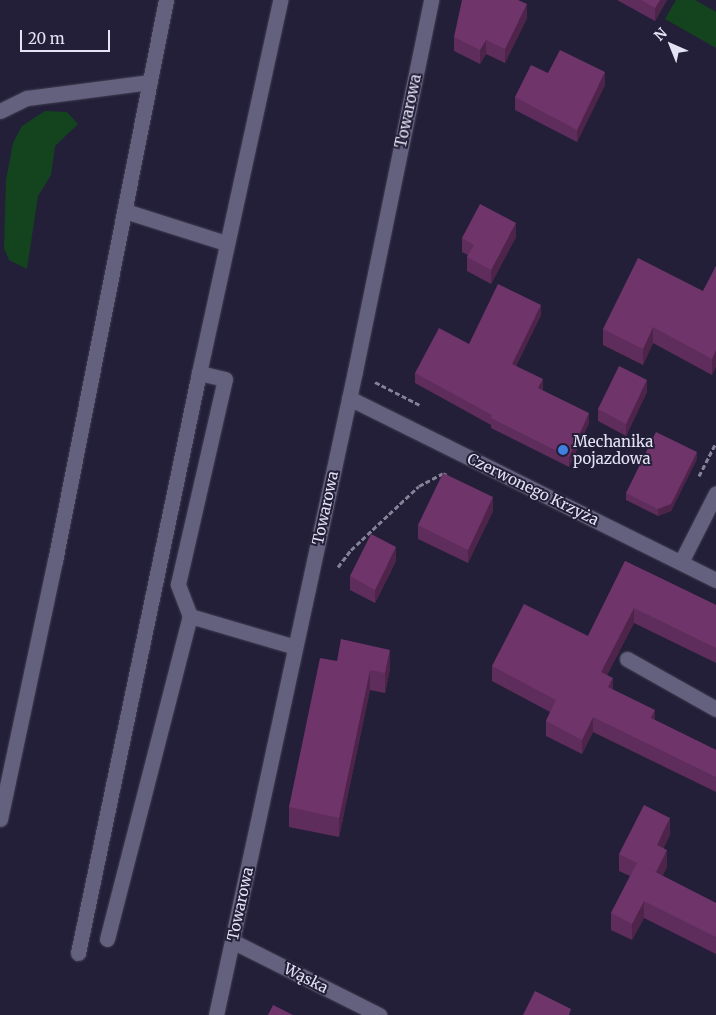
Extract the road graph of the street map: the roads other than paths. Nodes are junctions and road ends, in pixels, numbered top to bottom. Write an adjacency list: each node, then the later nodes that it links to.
1 (166, 0): 4 (street)
2 (280, 0): 7 (street)
3 (431, 0): 9 (street, Towarowa)
4 (150, 82): 5 (street); 6 (street)
5 (0, 111)
6 (125, 210): 7 (street); 17 (street)
7 (226, 243): 8 (street)
8 (199, 373): 13 (street); 20 (street)
9 (349, 398): 11 (street, Czerwonego Krzyża); 14 (street, Towarowa)
10 (716, 493): 11 (street)
11 (681, 562): 12 (street, Czerwonego Krzyża)
12 (716, 580)
13 (190, 616): 14 (street); 18 (street)
14 (295, 647): 19 (street, Towarowa)
15 (626, 659): 16 (street)
16 (716, 709)
17 (0, 819)
18 (107, 939)
19 (232, 941): 21 (street, Towarowa); 22 (street, Wąska)
20 (78, 953)
21 (216, 1015)
22 (379, 1015)

